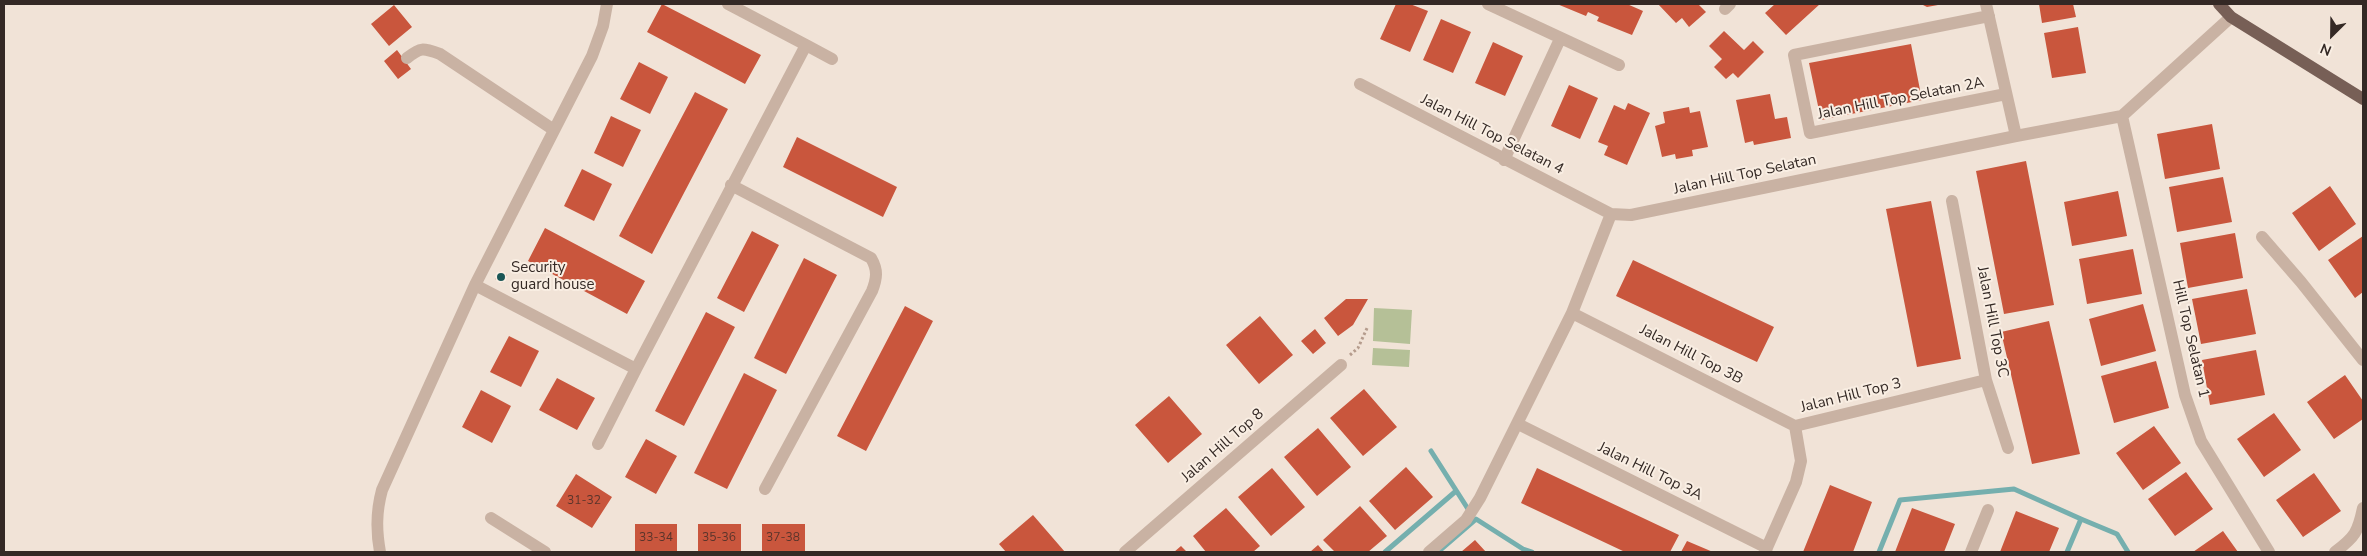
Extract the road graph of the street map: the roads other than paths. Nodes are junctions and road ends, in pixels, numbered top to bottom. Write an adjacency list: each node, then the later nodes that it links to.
1 (607, 4): 16 (street)
2 (728, 4): 8 (street)
3 (1488, 4): 7 (street)
4 (2220, 4): 6 (main road)
5 (1987, 10): 13 (street); 13 (street, Jalan Hill Top Selatan 2A)
6 (2231, 17): 14 (main road); 15 (street)
7 (1560, 39): 11 (street); 18 (street)
8 (806, 45): 10 (street); 19 (street)
9 (407, 58): 16 (street)
10 (832, 59)
11 (1619, 65)
12 (1360, 84): 18 (street, Jalan Hill Top Selatan 4)
13 (2006, 94): 17 (street)
14 (2363, 99)
15 (2122, 116): 17 (street, Jalan Hill Top Selatan); 43 (street, Hill Top Selatan 1)
16 (554, 130): 23 (street)
17 (2016, 136): 21 (street, Jalan Hill Top Selatan)
18 (1504, 160): 21 (street, Jalan Hill Top Selatan 4)
19 (731, 185): 27 (street); 33 (street)
20 (1952, 201): 28 (street, Jalan Hill Top 3C)
21 (1611, 214): 24 (street)
22 (2262, 237): 25 (street)
23 (475, 285): 27 (street); 38 (street)
24 (1572, 313): 29 (street); 30 (street, Jalan Hill Top 3B)
25 (2363, 360)
26 (1341, 365): 40 (street, Jalan Hill Top 8)
27 (636, 369): 31 (street)
28 (1986, 380): 30 (street, Jalan Hill Top 3); 32 (street, Jalan Hill Top 3C)
29 (1518, 424): 37 (street, Jalan Hill Top 3A); 41 (street)
30 (1796, 426): 37 (street, Jalan Hill Top 3)
31 (598, 444)
32 (2008, 448)
33 (765, 489)
34 (2363, 508): 44 (street)
35 (1988, 510): 42 (street)
36 (491, 518): 39 (street)
37 (1766, 550)
38 (380, 552)
39 (545, 552)
40 (1125, 552)
41 (1429, 552)
42 (1970, 552)
43 (2269, 552)
44 (2336, 552)

